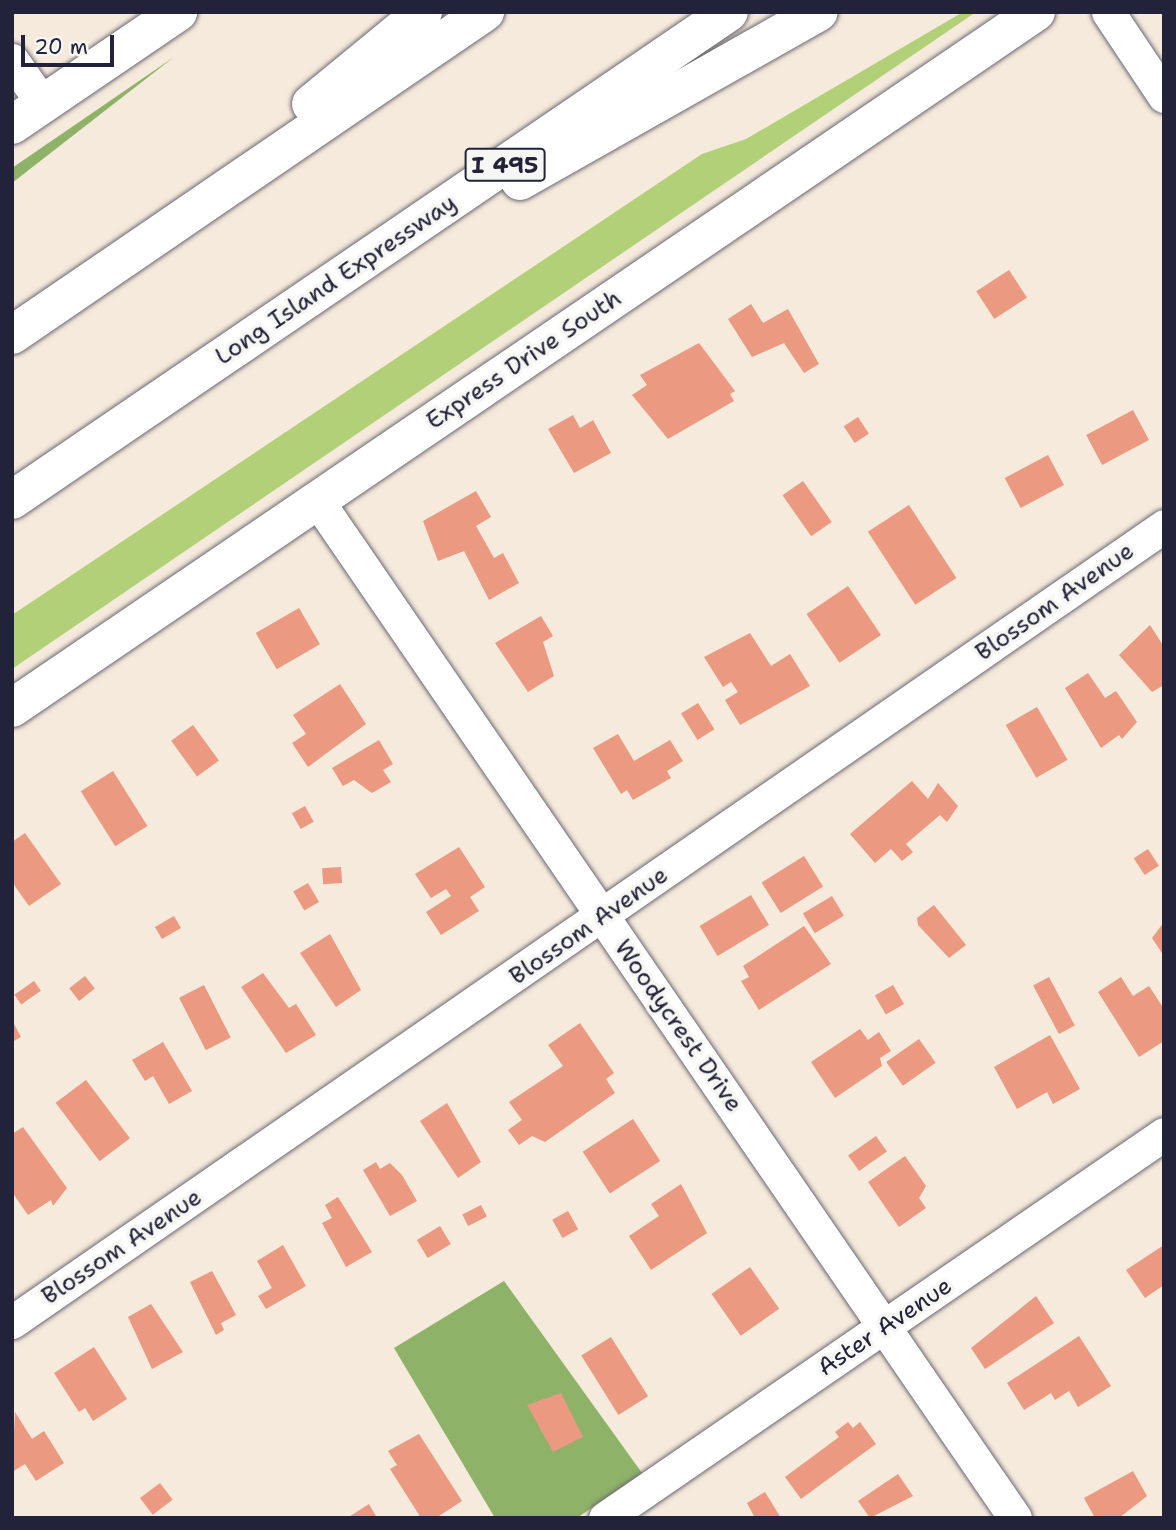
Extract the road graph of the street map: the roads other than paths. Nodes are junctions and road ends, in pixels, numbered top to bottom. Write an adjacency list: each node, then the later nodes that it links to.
1 (178, 12): 10 (main road)
2 (424, 12): 11 (main road)
3 (485, 12): 11 (main road)
4 (729, 12): 12 (main road, Long Island Expressway / I 495)
5 (819, 12): 12 (main road)
6 (1036, 12): 15 (main road, Express Drive South)
7 (1108, 12): 9 (street)
8 (12, 60): 10 (street)
9 (1164, 96)
10 (27, 114)
11 (104, 272): 13 (main road)
12 (281, 317): 14 (main road, Long Island Expressway / I 495)
13 (12, 335)
14 (12, 500)
15 (317, 500): 17 (main road, Express Drive South); 18 (street, Woodycrest Drive)
16 (1164, 526): 18 (street, Blossom Avenue)
17 (12, 708)
18 (603, 917): 20 (street, Blossom Avenue); 21 (street, Woodycrest Drive)
19 (1164, 1134): 21 (street, Aster Avenue)
20 (12, 1322)
21 (885, 1327): 22 (street, Aster Avenue); 23 (street, Woodycrest Drive)
22 (605, 1518)
23 (1015, 1518)

